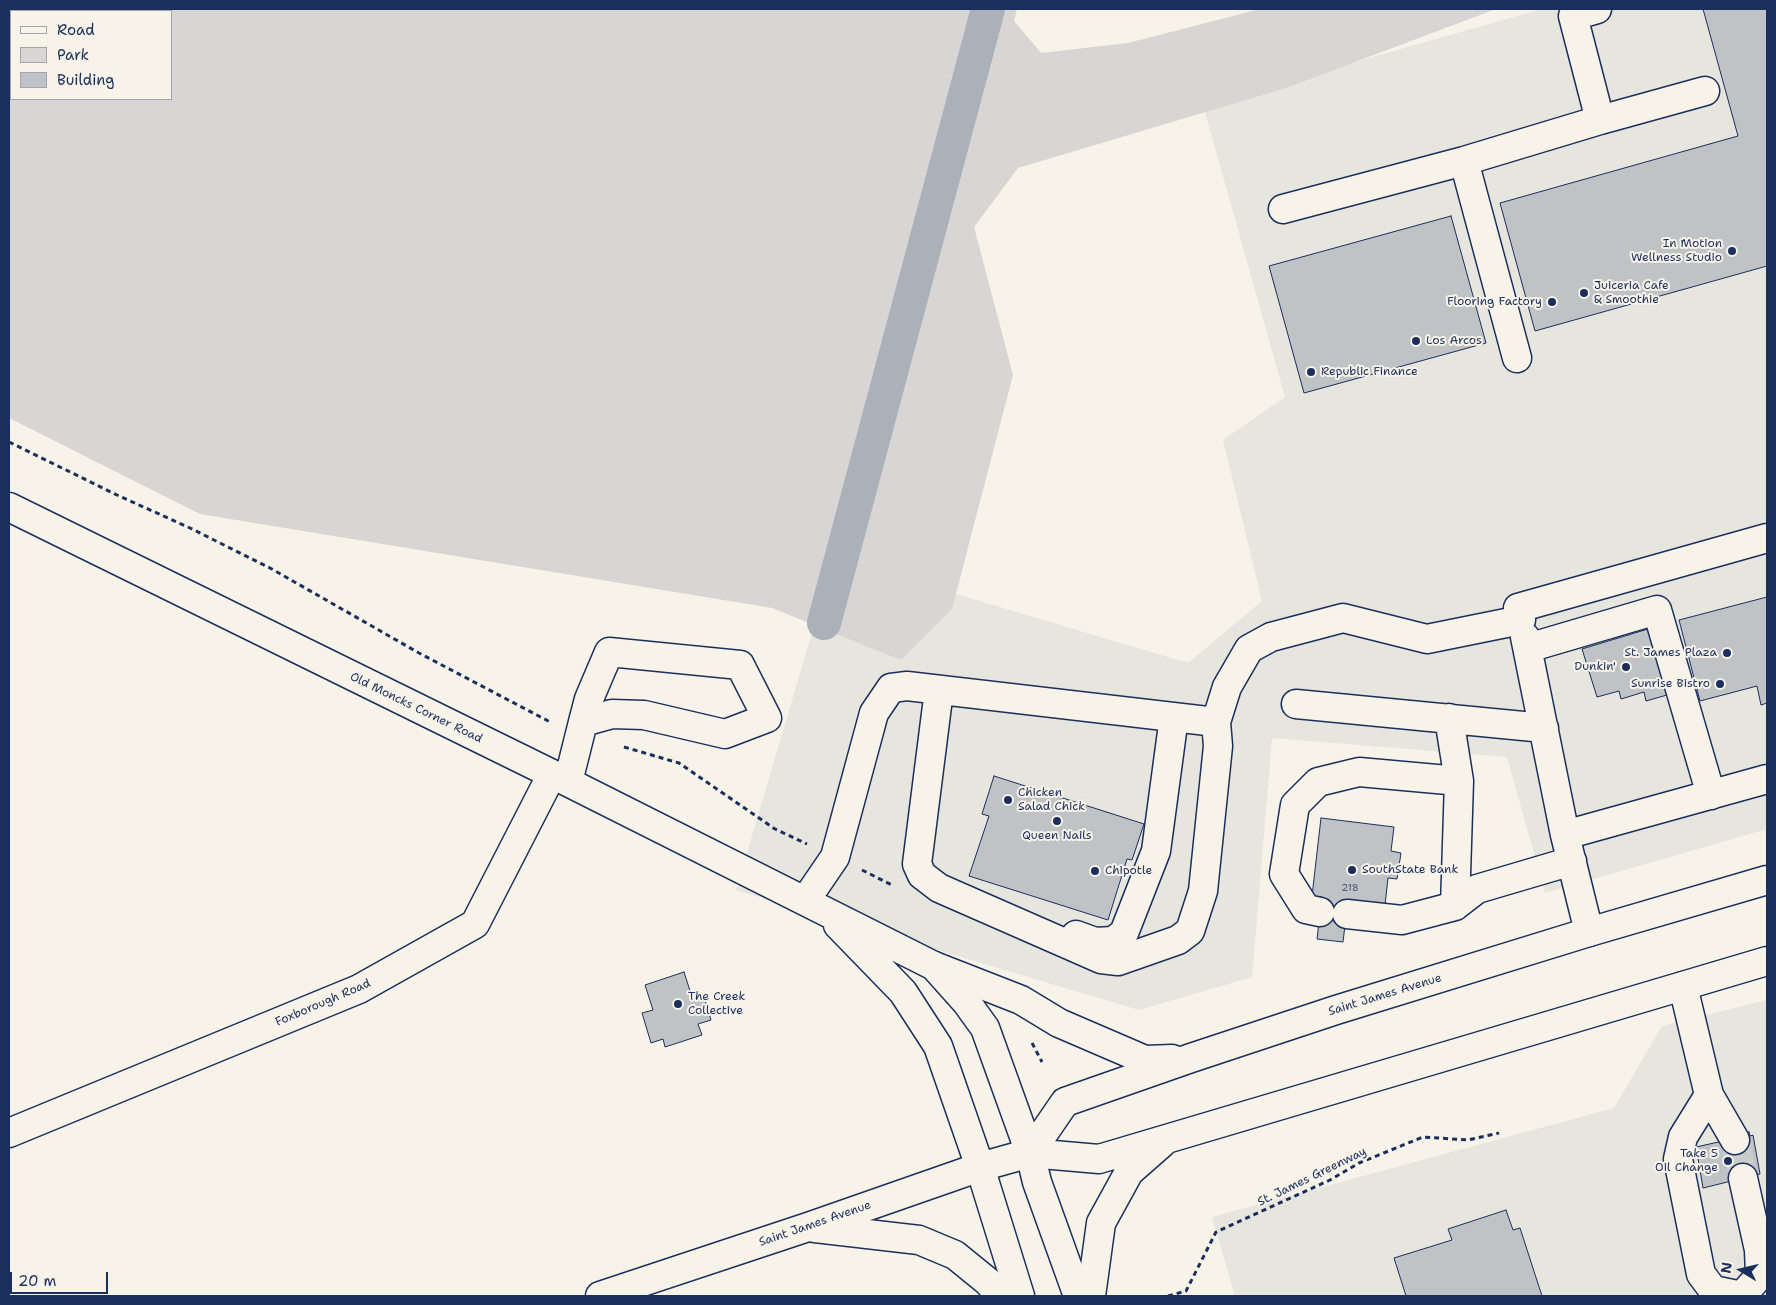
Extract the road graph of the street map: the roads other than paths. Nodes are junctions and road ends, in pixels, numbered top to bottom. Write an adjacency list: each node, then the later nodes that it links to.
1 (1597, 9): 3 (main road)
2 (1705, 91): 3 (main road)
3 (1600, 120): 4 (main road)
4 (1464, 161): 5 (main road); 6 (main road)
5 (1283, 208)
6 (1517, 358)
7 (9, 507): 17 (main road, Old Moncks Corner Road)
8 (1767, 538): 9 (main road)
9 (1523, 628): 14 (main road); 16 (main road); 20 (main road)
10 (940, 690): 12 (main road); 23 (main road); 25 (main road)
11 (1296, 704): 13 (main road)
12 (1174, 718): 14 (main road); 23 (main road)
13 (1449, 718): 16 (main road); 19 (main road)
14 (1216, 722): 23 (main road)
15 (581, 728): 15 (main road, Foxborough Road); 17 (main road, Foxborough Road)
16 (1544, 728): 21 (main road)
17 (560, 778): 25 (main road, Old Moncks Corner Road); 33 (main road, Foxborough Road)
18 (1767, 779): 20 (main road)
19 (1459, 781): 26 (main road); 26 (main road)
20 (1711, 795): 21 (main road)
21 (1565, 835): 22 (main road)
22 (1572, 861): 26 (main road); 27 (main road)
23 (920, 870)
24 (1767, 880): 27 (main road, Saint James Avenue)
25 (814, 905): 29 (main road, Old Moncks Corner Road); 37 (main road)
26 (1455, 906)
27 (1589, 932): 31 (main road, Saint James Avenue)
28 (1767, 961): 30 (main road, Saint James Avenue)
29 (934, 966): 31 (main road, Old Moncks Corner Road); 36 (main road)
30 (1683, 986): 32 (main road); 34 (main road, Saint James Avenue)
31 (1191, 1058): 36 (main road, Saint James Avenue)
32 (1709, 1095): 35 (main road); 45 (main road)
33 (9, 1133)
34 (1166, 1138): 36 (main road, Saint James Avenue); 44 (main road)
35 (1735, 1140)
36 (1030, 1153): 37 (main road, Saint James Avenue); 43 (main road)
37 (980, 1167): 39 (main road, Saint James Avenue); 42 (main road)
38 (1743, 1178): 45 (main road)
39 (808, 1227): 40 (main road, Saint James Avenue); 41 (main road)
40 (600, 1296)
41 (1000, 1296)
42 (1020, 1296)
43 (1078, 1296)
44 (1091, 1296)
45 (1742, 1296)

